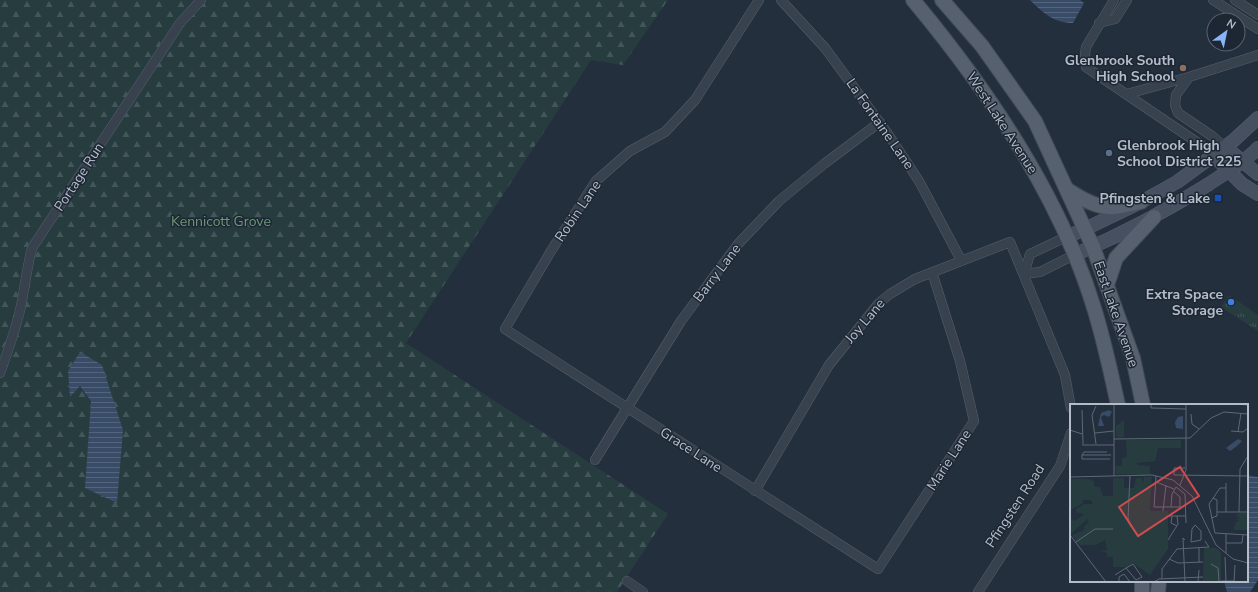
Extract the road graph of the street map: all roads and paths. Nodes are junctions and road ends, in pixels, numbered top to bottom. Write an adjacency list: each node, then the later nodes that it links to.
1 (201, 0): 37 (street, Portage Run)
2 (759, 0): 36 (street, Robin Lane)
3 (781, 0): 17 (street, La Fontaine Lane)
4 (913, 0): 29 (main road, West Lake Avenue)
5 (942, 0): 24 (main road, West Lake Avenue)
6 (1114, 0): 11 (street)
7 (1127, 0): 11 (street)
8 (1213, 0): 12 (street)
9 (1235, 0): 10 (street)
10 (1258, 15)
11 (1099, 23): 15 (street)
12 (1258, 29)
13 (1258, 55): 14 (street)
14 (1189, 77): 15 (street); 18 (street)
15 (1127, 94): 20 (street)
16 (1258, 118): 18 (main road)
17 (880, 122): 32 (street, La Fontaine Lane); 41 (street, Barry Lane)
18 (1225, 147): 20 (main road); 21 (main road)
19 (1258, 148): 21 (main road)
20 (1213, 155): 22 (main road); 26 (main road)
21 (1242, 161): 22 (main road); 23 (main road)
22 (1229, 170): 25 (main road); 27 (main road)
23 (1258, 174)
24 (1068, 190): 26 (main road); 28 (main road, West Lake Avenue)
25 (1258, 194)
26 (1142, 202): 28 (main road)
27 (1154, 217): 30 (main road); 35 (main road)
28 (1085, 229): 29 (main road); 30 (main road, West Lake Avenue)
29 (1066, 237): 31 (main road, West Lake Avenue); 34 (street)
30 (1093, 247): 31 (main road); 35 (main road, East Lake Avenue)
31 (1074, 256): 34 (street); 39 (main road, East Lake Avenue)
32 (961, 260): 33 (street, Joy Lane); 34 (street, Joy Lane)
33 (932, 272): 44 (street, Joy Lane); 45 (street, Marie Lane)
34 (1024, 274): 38 (street)
35 (1107, 285): 40 (main road, East Lake Avenue)
36 (505, 329): 41 (street, Grace Lane)
37 (0, 373)
38 (1070, 404)
39 (1118, 404)
40 (1143, 404)
41 (627, 408): 43 (street, Barry Lane); 44 (street, Grace Lane)
42 (1070, 436): 49 (street, Pfingsten Road)
43 (595, 460)
44 (755, 491): 45 (street, Grace Lane)
45 (878, 569)
46 (627, 581): 48 (street)
47 (1159, 582): 50 (main road)
48 (643, 592)
49 (978, 592)
50 (1158, 592)

